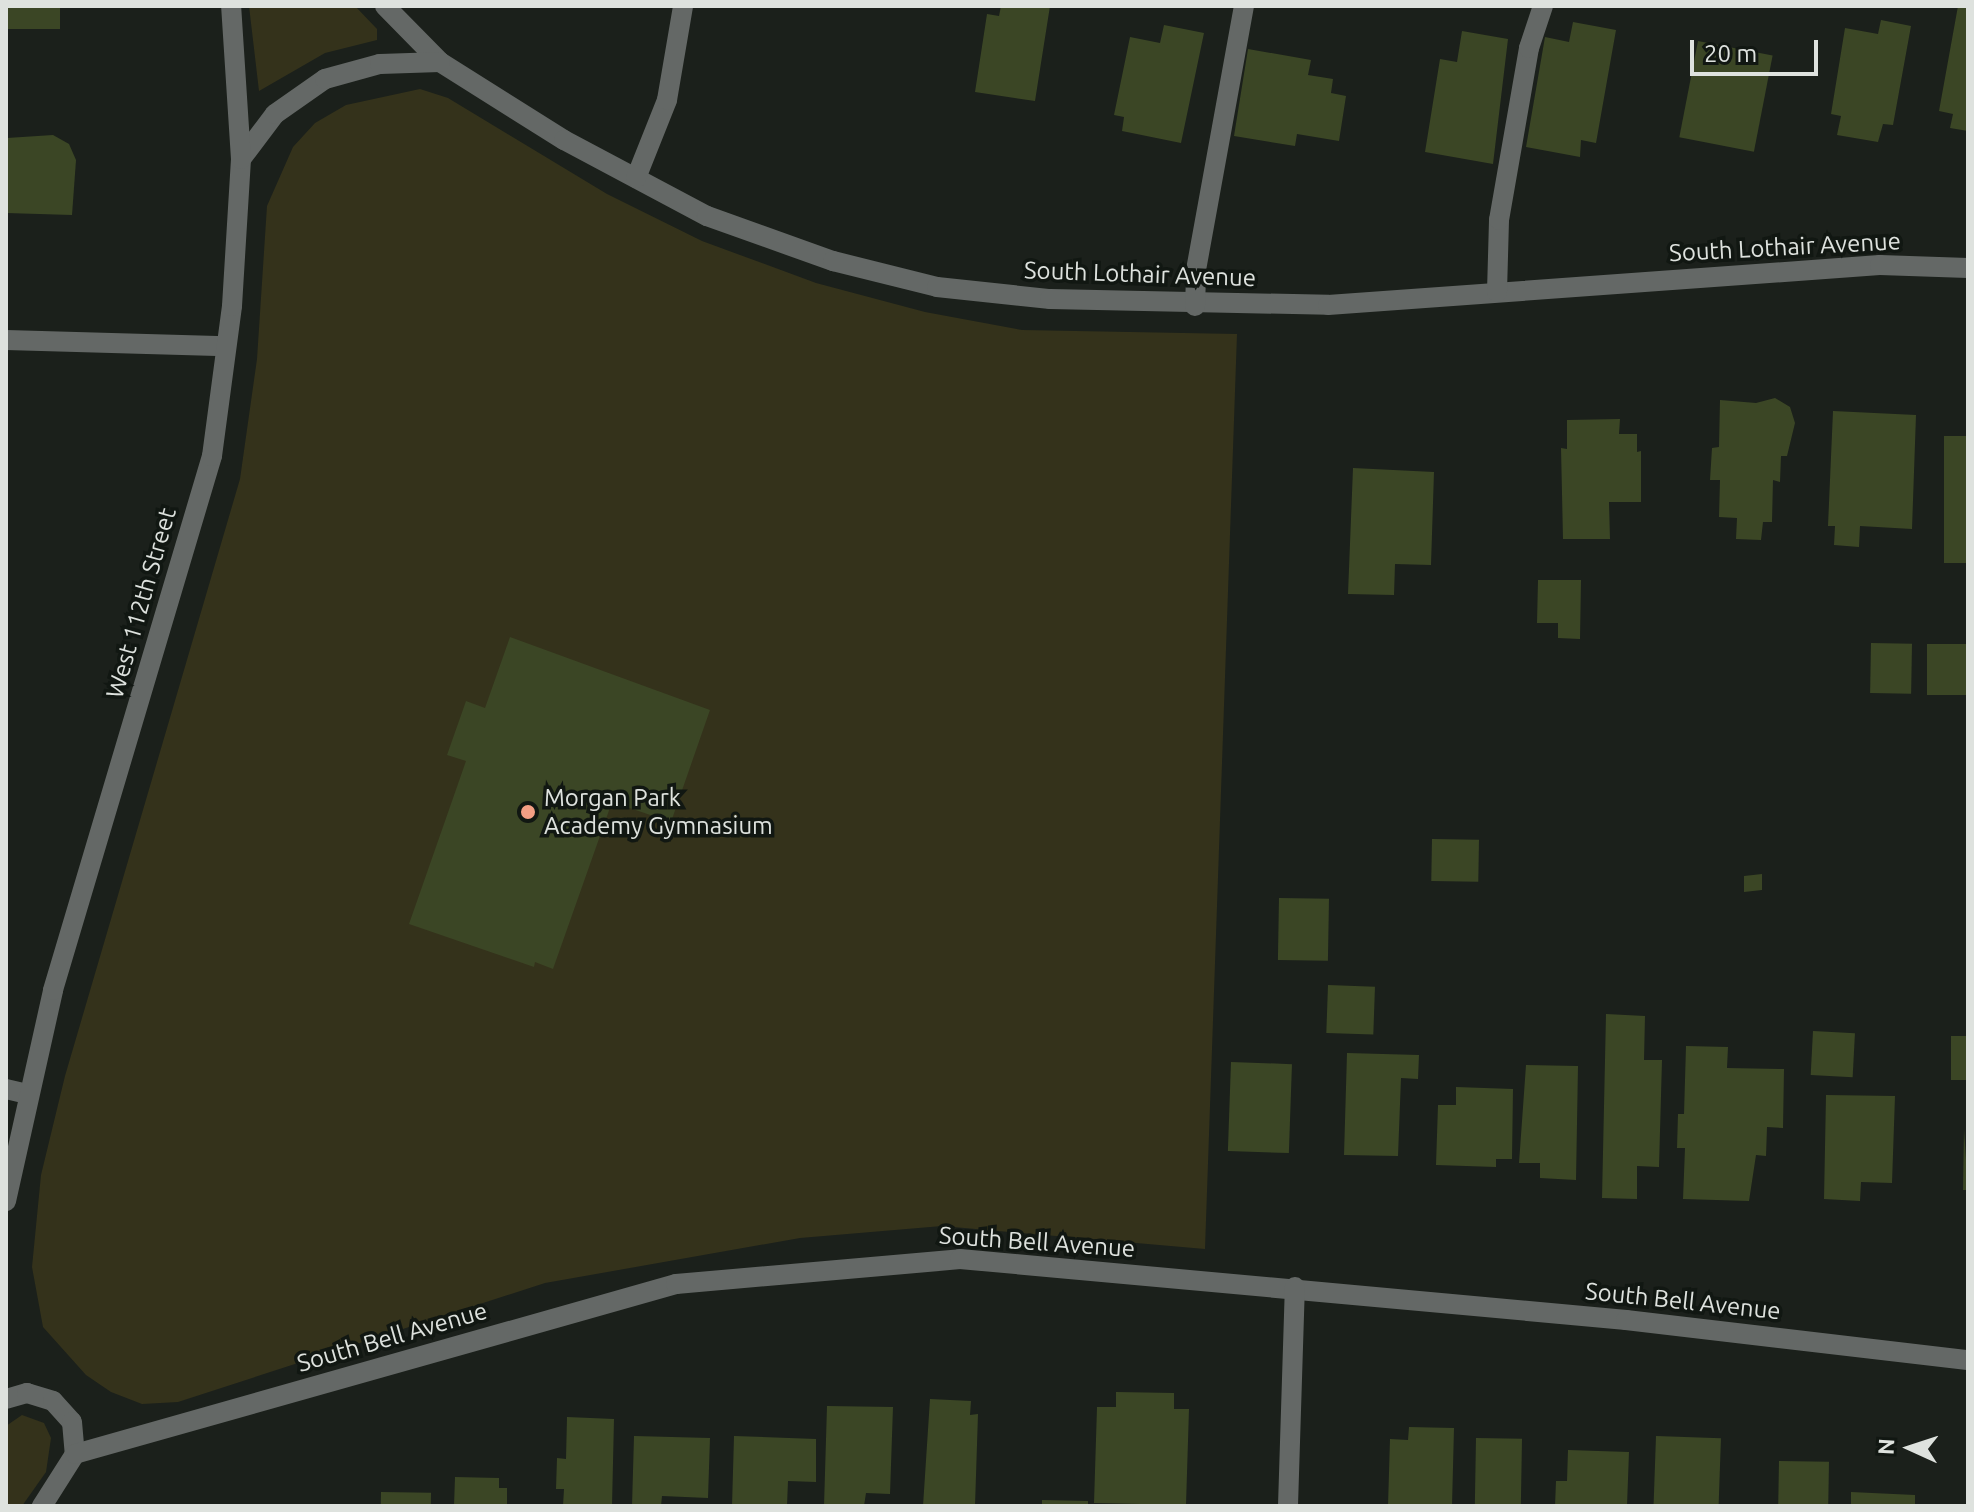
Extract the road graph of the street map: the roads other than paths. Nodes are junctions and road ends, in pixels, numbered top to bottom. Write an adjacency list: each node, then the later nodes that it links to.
1 (231, 6): 7 (street, West 112th Street)
2 (385, 6): 6 (street, South Lothair Avenue)
3 (683, 6): 8 (street)
4 (1244, 6): 11 (street)
5 (1543, 6): 10 (street)
6 (440, 62): 7 (street); 8 (street, South Lothair Avenue)
7 (241, 159): 13 (street, West 112th Street)
8 (636, 178): 11 (street, South Lothair Avenue)
9 (1968, 268): 10 (street, South Lothair Avenue)
10 (1497, 292): 11 (street, South Lothair Avenue)
11 (1195, 306)
12 (6, 340): 13 (street)
13 (226, 346): 15 (street, West 112th Street)
14 (6, 1089): 15 (street)
15 (28, 1094): 16 (street, West 112th Street)
16 (6, 1201)
17 (1295, 1287): 18 (street, South Bell Avenue); 20 (street, South Bell Avenue); 22 (street)
18 (1968, 1360)
19 (6, 1399): 20 (street)
20 (75, 1454): 21 (street)
21 (42, 1506)
22 (1288, 1506)

